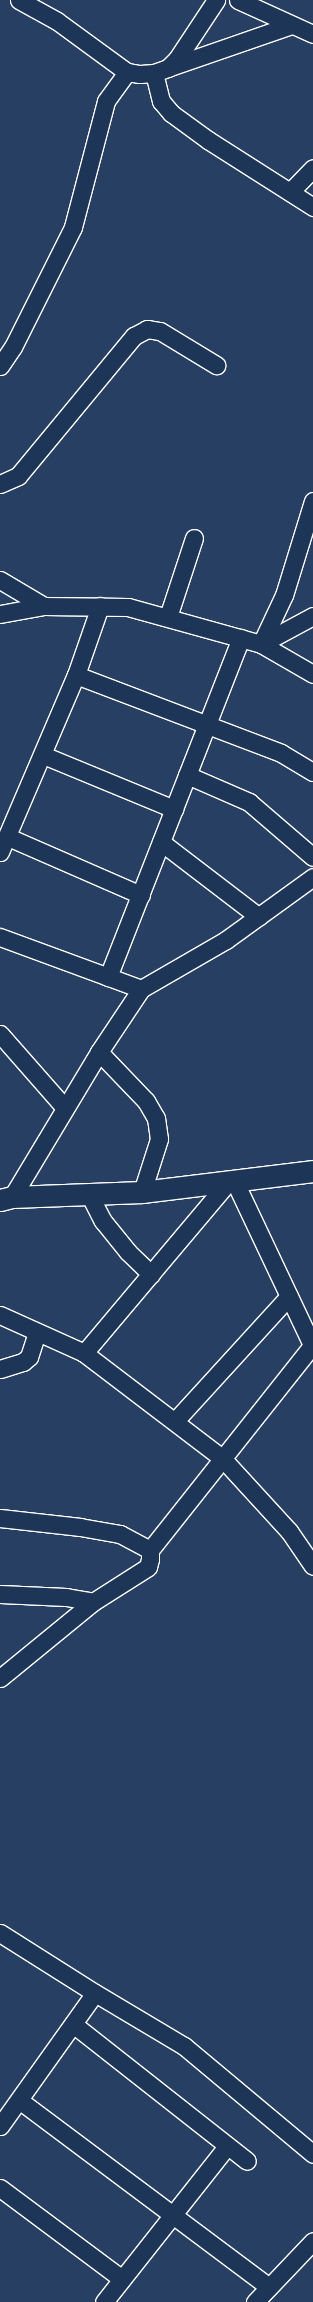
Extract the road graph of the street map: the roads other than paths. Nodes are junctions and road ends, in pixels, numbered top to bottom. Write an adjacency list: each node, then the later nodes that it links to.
1 (19, 0): 8 (street)
2 (216, 0): 7 (street)
3 (238, 0): 4 (street)
4 (256, 4): 5 (street)
5 (291, 24): 6 (street); 7 (street)
6 (313, 34)
7 (161, 71): 8 (street); 10 (street)
8 (127, 72): 13 (street)
9 (313, 168): 10 (street)
10 (290, 192): 11 (street)
11 (313, 207)
12 (216, 365): 14 (street)
13 (0, 366)
14 (0, 484)
15 (313, 501): 24 (street)
16 (194, 538): 22 (street)
17 (0, 580): 18 (street)
18 (44, 606): 19 (street); 20 (street)
19 (100, 606): 22 (street); 26 (street)
20 (0, 614)
21 (313, 616): 24 (street)
22 (168, 617): 23 (street)
23 (241, 638): 24 (street); 27 (street)
24 (261, 644): 25 (street)
25 (313, 674)
26 (76, 675): 27 (street); 28 (street)
27 (206, 724): 29 (street); 30 (street)
28 (42, 755): 31 (street); 32 (street)
29 (313, 772)
30 (187, 775): 31 (street); 35 (street)
31 (174, 809): 33 (street)
32 (8, 837): 34 (street); 37 (street)
33 (161, 842): 37 (street); 38 (street)
34 (0, 852)
35 (313, 857)
36 (313, 877): 38 (street)
37 (140, 895): 40 (street)
38 (259, 916): 41 (street)
39 (0, 937): 40 (street)
40 (108, 977): 41 (street)
41 (141, 989): 43 (street)
42 (0, 1034): 44 (street)
43 (99, 1052): 44 (street); 47 (street)
44 (66, 1108): 49 (street)
45 (313, 1171): 46 (street)
46 (231, 1181): 47 (street); 50 (street); 51 (street)
47 (142, 1192): 48 (street)
48 (89, 1194): 49 (street); 50 (street)
49 (4, 1200)
50 (151, 1274): 55 (street)
51 (289, 1296): 54 (street); 57 (street)
52 (0, 1315): 53 (street)
53 (37, 1332): 55 (street); 56 (street)
54 (312, 1344): 58 (street)
55 (84, 1353): 57 (street)
56 (0, 1370)
57 (175, 1421): 58 (street)
58 (222, 1458): 60 (street); 61 (street)
59 (0, 1518): 60 (street)
60 (150, 1550): 63 (street)
61 (313, 1566)
62 (0, 1594): 63 (street)
63 (93, 1602): 64 (street)
64 (0, 1678)
65 (0, 1933): 66 (street)
66 (94, 1994): 67 (street); 71 (street)
67 (73, 2024): 68 (street); 70 (street)
68 (19, 2100): 69 (street); 74 (street)
69 (0, 2126)
70 (228, 2146): 72 (street); 74 (street)
71 (313, 2154)
72 (247, 2161)
73 (0, 2188): 76 (street)
74 (172, 2215): 76 (street); 77 (street)
75 (313, 2241): 77 (street)
76 (122, 2279): 78 (street)
77 (268, 2287): 79 (street)
78 (104, 2302)
79 (254, 2302)

